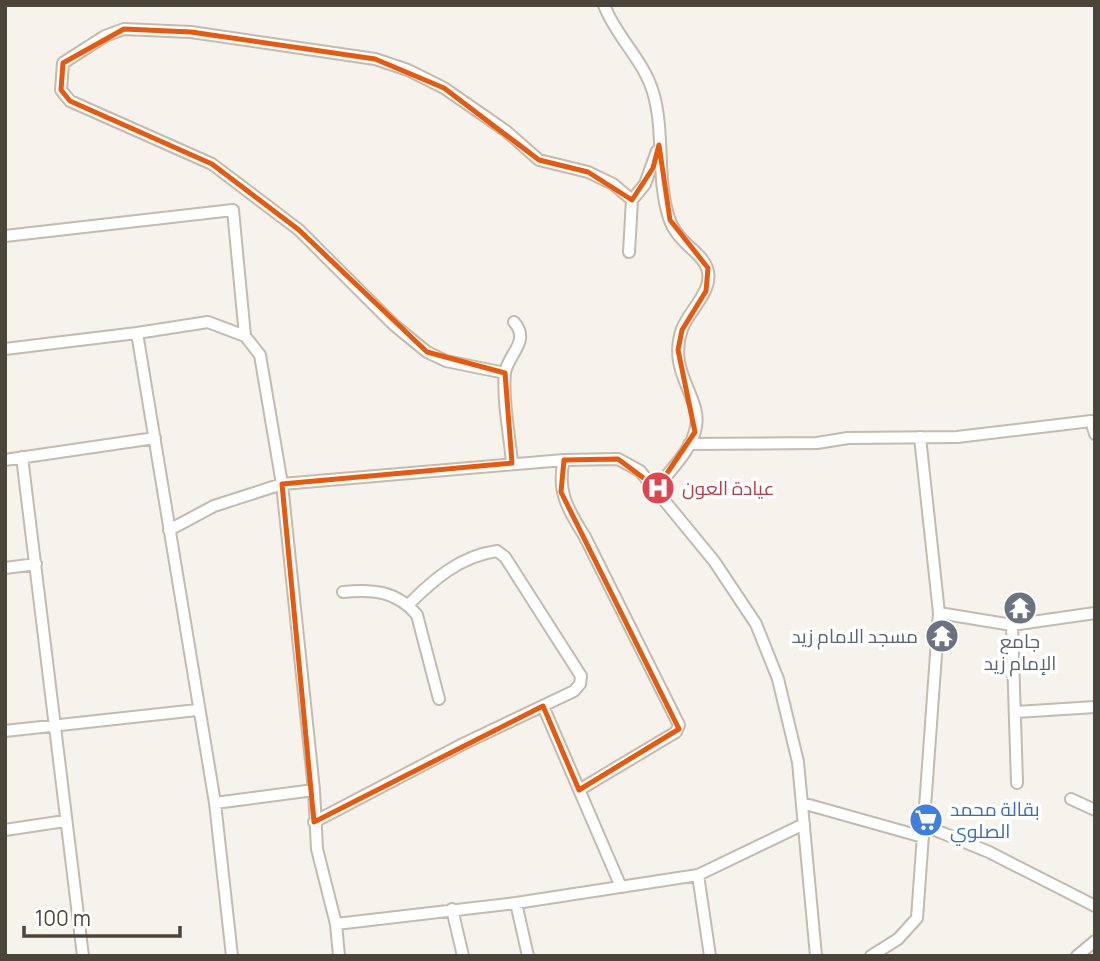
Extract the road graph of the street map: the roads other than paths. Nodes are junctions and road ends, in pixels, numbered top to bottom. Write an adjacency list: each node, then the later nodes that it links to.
1 (604, 5): 2 (street)
2 (659, 145): 3 (street); 14 (street)
3 (632, 200): 5 (street); 10 (street)
4 (5, 236): 8 (street)
5 (629, 252)
6 (514, 323): 10 (street)
7 (137, 333): 8 (street); 9 (street); 12 (street)
8 (245, 336): 19 (street)
9 (5, 349)
10 (505, 373): 18 (street)
11 (1095, 434): 13 (street)
12 (155, 438): 15 (street); 21 (street)
13 (920, 438): 14 (street); 26 (street)
14 (689, 444): 20 (street)
15 (22, 457): 16 (street); 22 (street)
16 (5, 460)
17 (564, 460): 18 (street); 20 (street); 38 (street)
18 (512, 464): 19 (street)
19 (282, 484): 21 (street); 37 (street)
20 (656, 488): 41 (street)
21 (169, 530): 32 (street)
22 (36, 564): 23 (street); 34 (street)
23 (5, 568)
24 (343, 592): 25 (street)
25 (408, 604): 29 (street); 30 (street)
26 (939, 613): 28 (street); 47 (street)
27 (1095, 613): 28 (street)
28 (1012, 625): 33 (street)
29 (439, 699)
30 (543, 706): 38 (street); 44 (street)
31 (1095, 707): 33 (street)
32 (197, 710): 34 (street); 40 (street)
33 (1016, 712): 36 (street)
34 (52, 727): 35 (street); 43 (street)
35 (5, 731)
36 (1017, 783)
37 (314, 790): 40 (street); 44 (street)
38 (579, 790): 49 (street)
39 (1071, 799): 42 (street)
40 (215, 803): 56 (street)
41 (802, 803): 45 (street); 47 (street)
42 (1095, 810)
43 (65, 821): 46 (street); 55 (street)
44 (314, 822): 53 (street)
45 (804, 824): 48 (street); 61 (street)
46 (5, 830)
47 (923, 831): 51 (street); 62 (street)
48 (698, 875): 49 (street); 60 (street)
49 (621, 887): 50 (street)
50 (516, 902): 52 (street); 59 (street)
51 (1095, 906)
52 (452, 909): 53 (street); 58 (street)
53 (336, 923): 57 (street)
54 (1095, 941): 63 (street)
55 (83, 956)
56 (232, 956)
57 (340, 956)
58 (463, 956)
59 (528, 956)
60 (710, 956)
61 (816, 956)
62 (871, 956)
63 (1077, 956)

